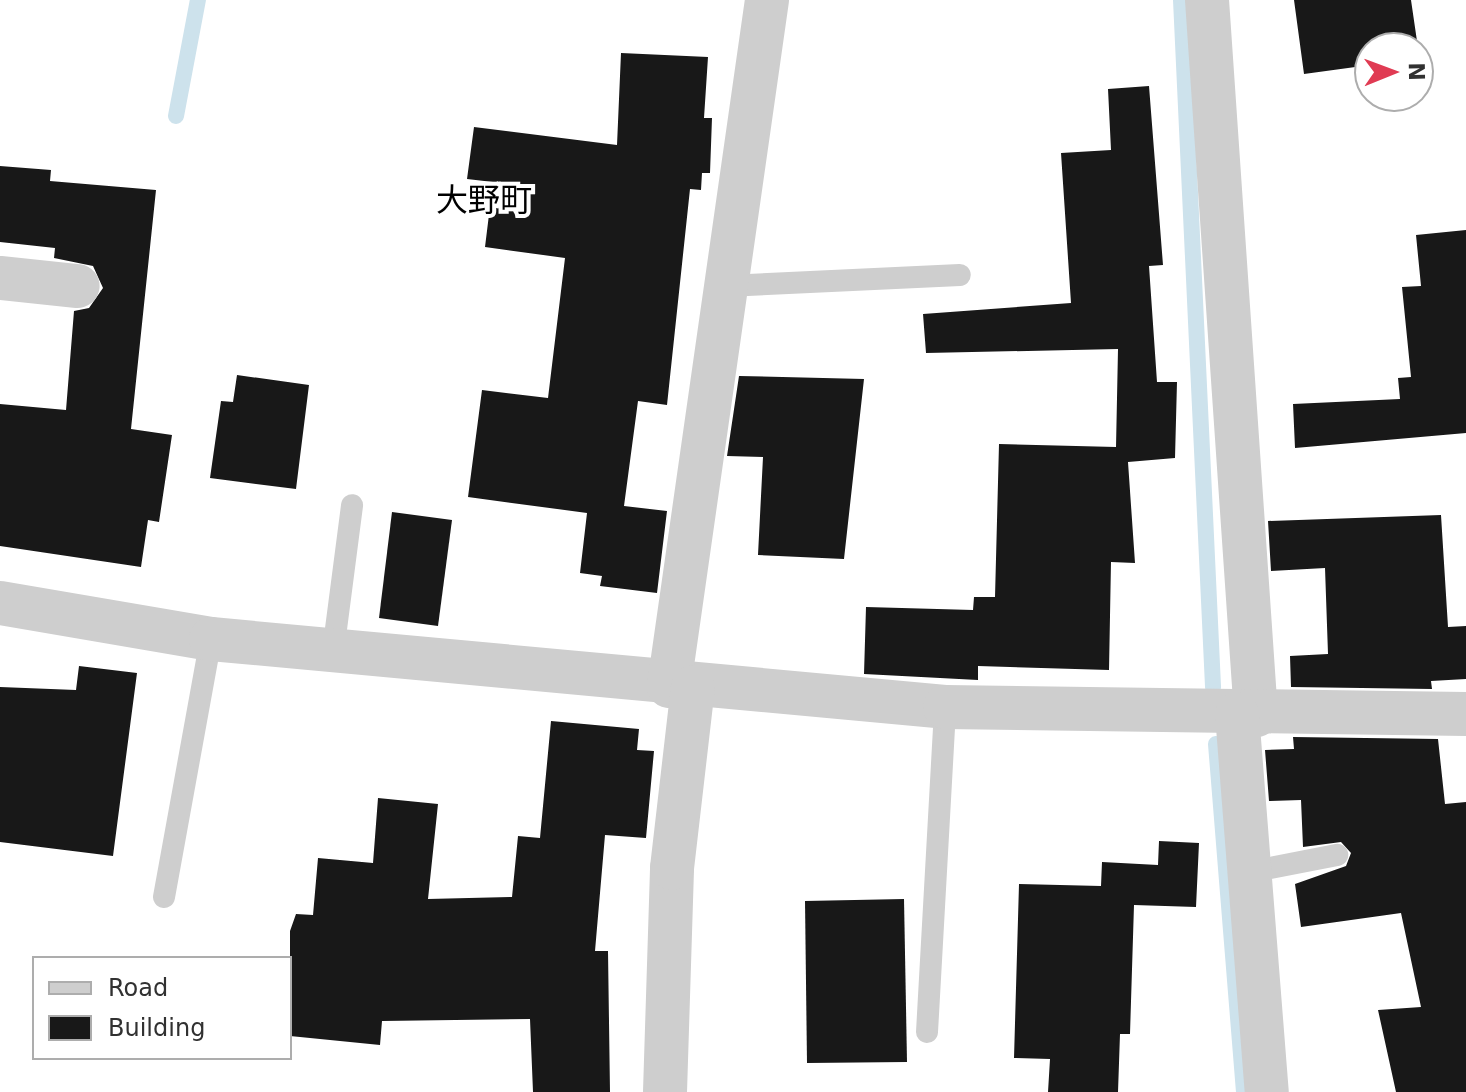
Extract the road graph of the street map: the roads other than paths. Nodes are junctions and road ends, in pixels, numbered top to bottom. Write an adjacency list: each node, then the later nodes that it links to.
1 (767, 0): 6 (street)
2 (1207, 0): 13 (street)
3 (960, 275): 6 (lane)
4 (0, 278): 5 (street)
5 (78, 286)
6 (726, 286): 11 (street)
7 (352, 505): 10 (lane)
8 (0, 603): 9 (street)
9 (211, 639): 10 (street); 17 (lane)
10 (333, 652): 11 (street)
11 (681, 686): 12 (street); 19 (street)
12 (945, 707): 13 (street); 18 (lane)
13 (1246, 714): 14 (street); 16 (street)
14 (1463, 722)
15 (1337, 855): 16 (lane)
16 (1250, 872): 20 (street)
17 (164, 897)
18 (927, 1032)
19 (665, 1092)
20 (1267, 1092)

